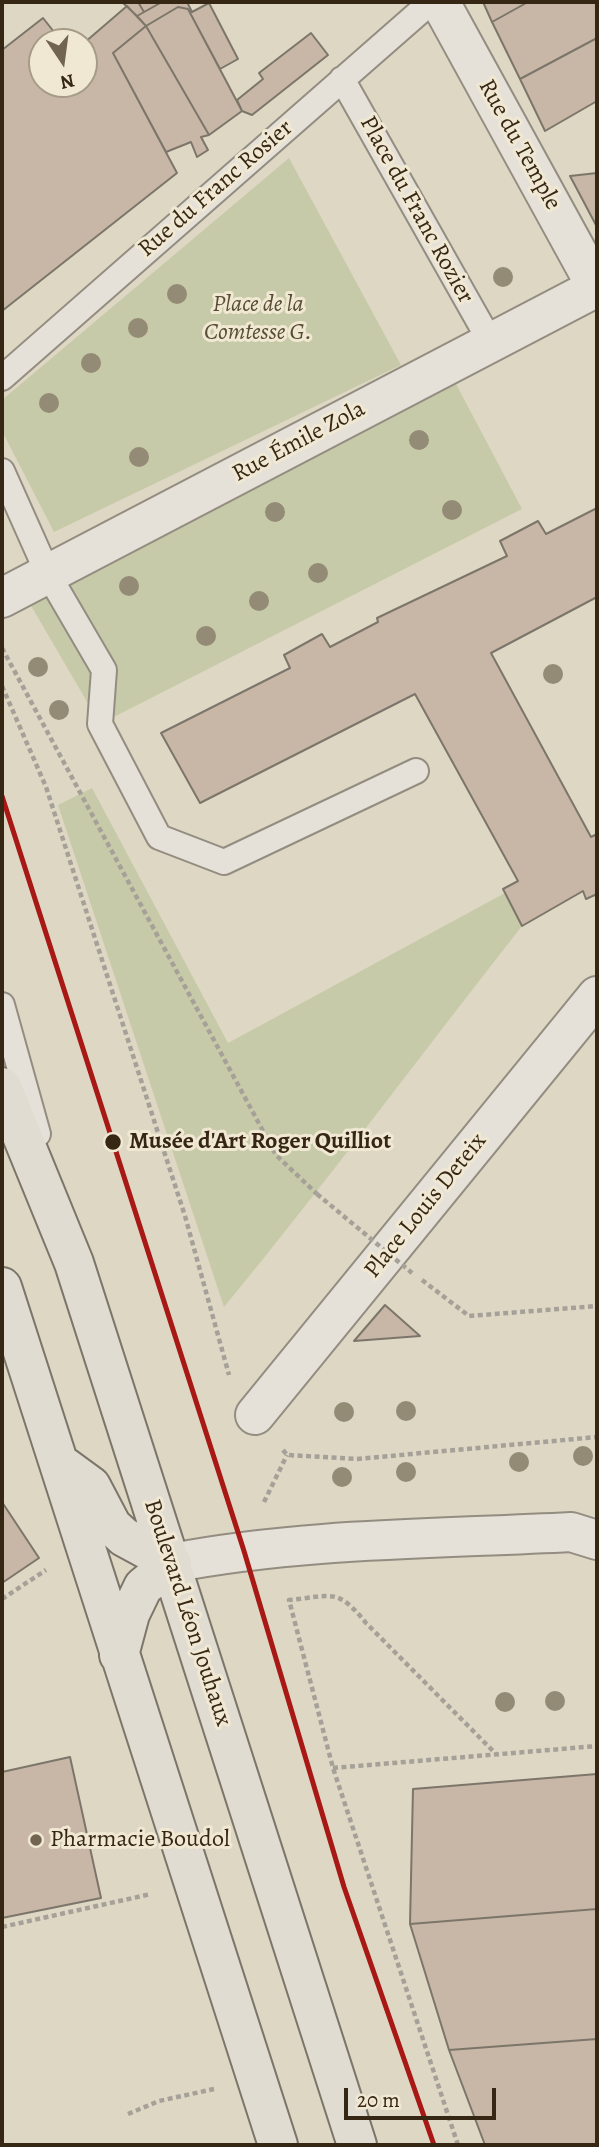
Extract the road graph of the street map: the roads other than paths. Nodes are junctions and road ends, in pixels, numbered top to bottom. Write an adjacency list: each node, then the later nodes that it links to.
1 (431, 2): 3 (lane, Rue du Franc Rosier)
2 (440, 2): 4 (street, Rue du Temple)
3 (342, 79): 5 (lane, Place du Franc Rozier); 6 (lane, Rue du Franc Rosier)
4 (597, 288): 5 (street, Rue Émile Zola)
5 (490, 341): 8 (street, Rue Émile Zola)
6 (2, 378)
7 (2, 471): 8 (lane)
8 (48, 574): 9 (street, Rue Émile Zola); 10 (lane)
9 (2, 598)
10 (416, 771)
11 (597, 996): 16 (street, Place Louis Deteix)
12 (2, 1005): 14 (lane)
13 (2, 1087): 14 (main road, Boulevard Léon Jouhaux)
14 (74, 1262): 19 (main road, Boulevard Léon Jouhaux)
15 (2, 1287): 17 (main road)
16 (255, 1415)
17 (60, 1464): 19 (main road); 20 (main road)
18 (597, 1539): 19 (street)
19 (172, 1563): 20 (main road); 22 (main road, Boulevard Léon Jouhaux)
20 (120, 1655): 21 (main road)
21 (278, 2145)
22 (357, 2145)

